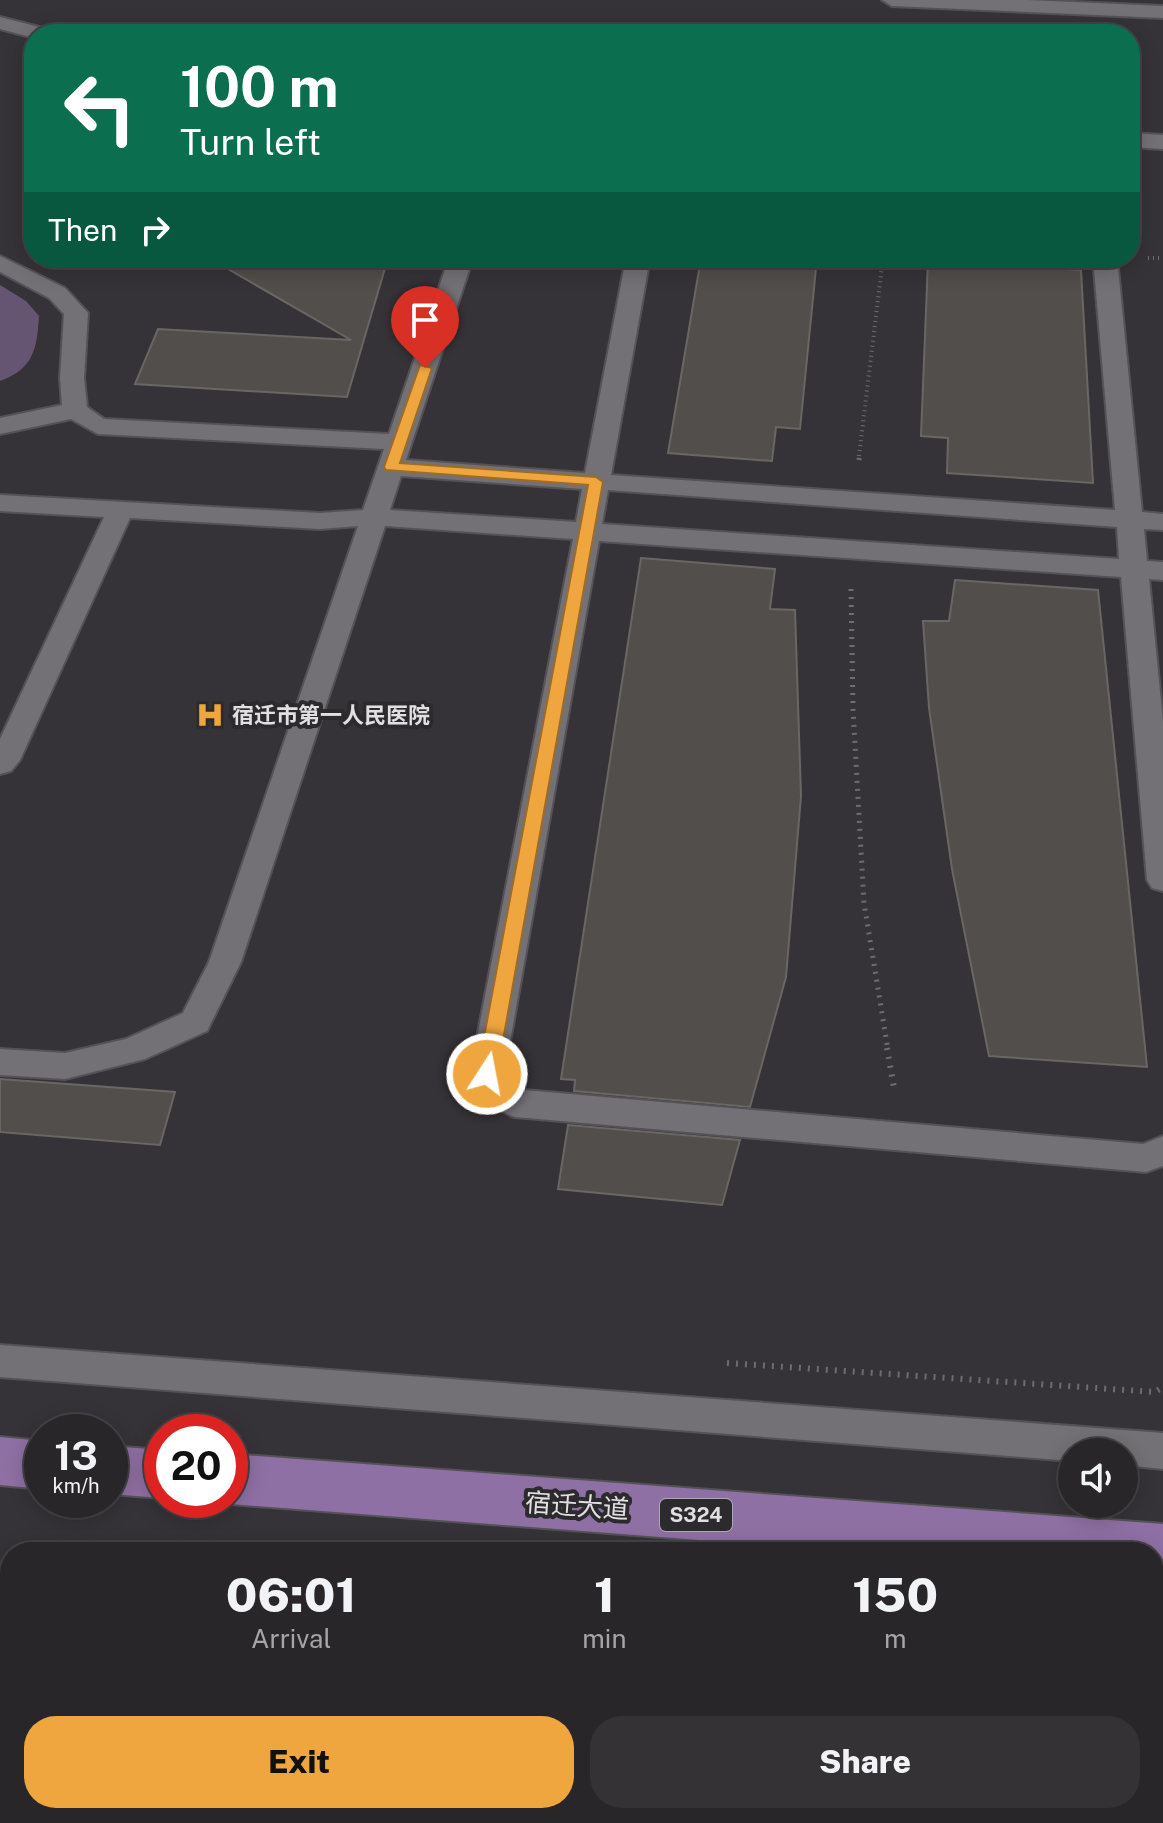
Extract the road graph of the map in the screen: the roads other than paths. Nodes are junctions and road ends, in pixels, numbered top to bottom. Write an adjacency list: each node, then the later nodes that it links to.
1 (892, 0): 2 (lane)
2 (1163, 12)
3 (0, 23): 4 (lane)
4 (24, 29)
5 (1140, 141): 6 (lane)
6 (1163, 142)
7 (0, 263): 11 (lane)
8 (458, 268): 13 (lane)
9 (636, 268): 14 (lane)
10 (1106, 268): 18 (lane)
11 (75, 410): 12 (lane); 13 (lane)
12 (0, 426)
13 (396, 454): 14 (lane); 17 (lane)
14 (596, 482): 18 (lane); 20 (lane)
15 (0, 503): 16 (lane)
16 (121, 510): 17 (lane); 23 (lane)
17 (375, 517): 20 (lane); 25 (lane)
18 (1129, 520): 19 (lane); 21 (lane)
19 (1163, 522)
20 (587, 531): 21 (lane); 26 (lane)
21 (1134, 569): 22 (lane); 24 (lane)
22 (1163, 571)
23 (0, 764)
24 (1163, 880)
25 (0, 1062)
26 (1163, 1150)
27 (0, 1361): 28 (lane)
28 (1163, 1451)
29 (0, 1461): 30 (main road)
30 (24, 1463)
31 (248, 1480): 32 (main road, 宿迁大道 / S324)
32 (1058, 1542)

